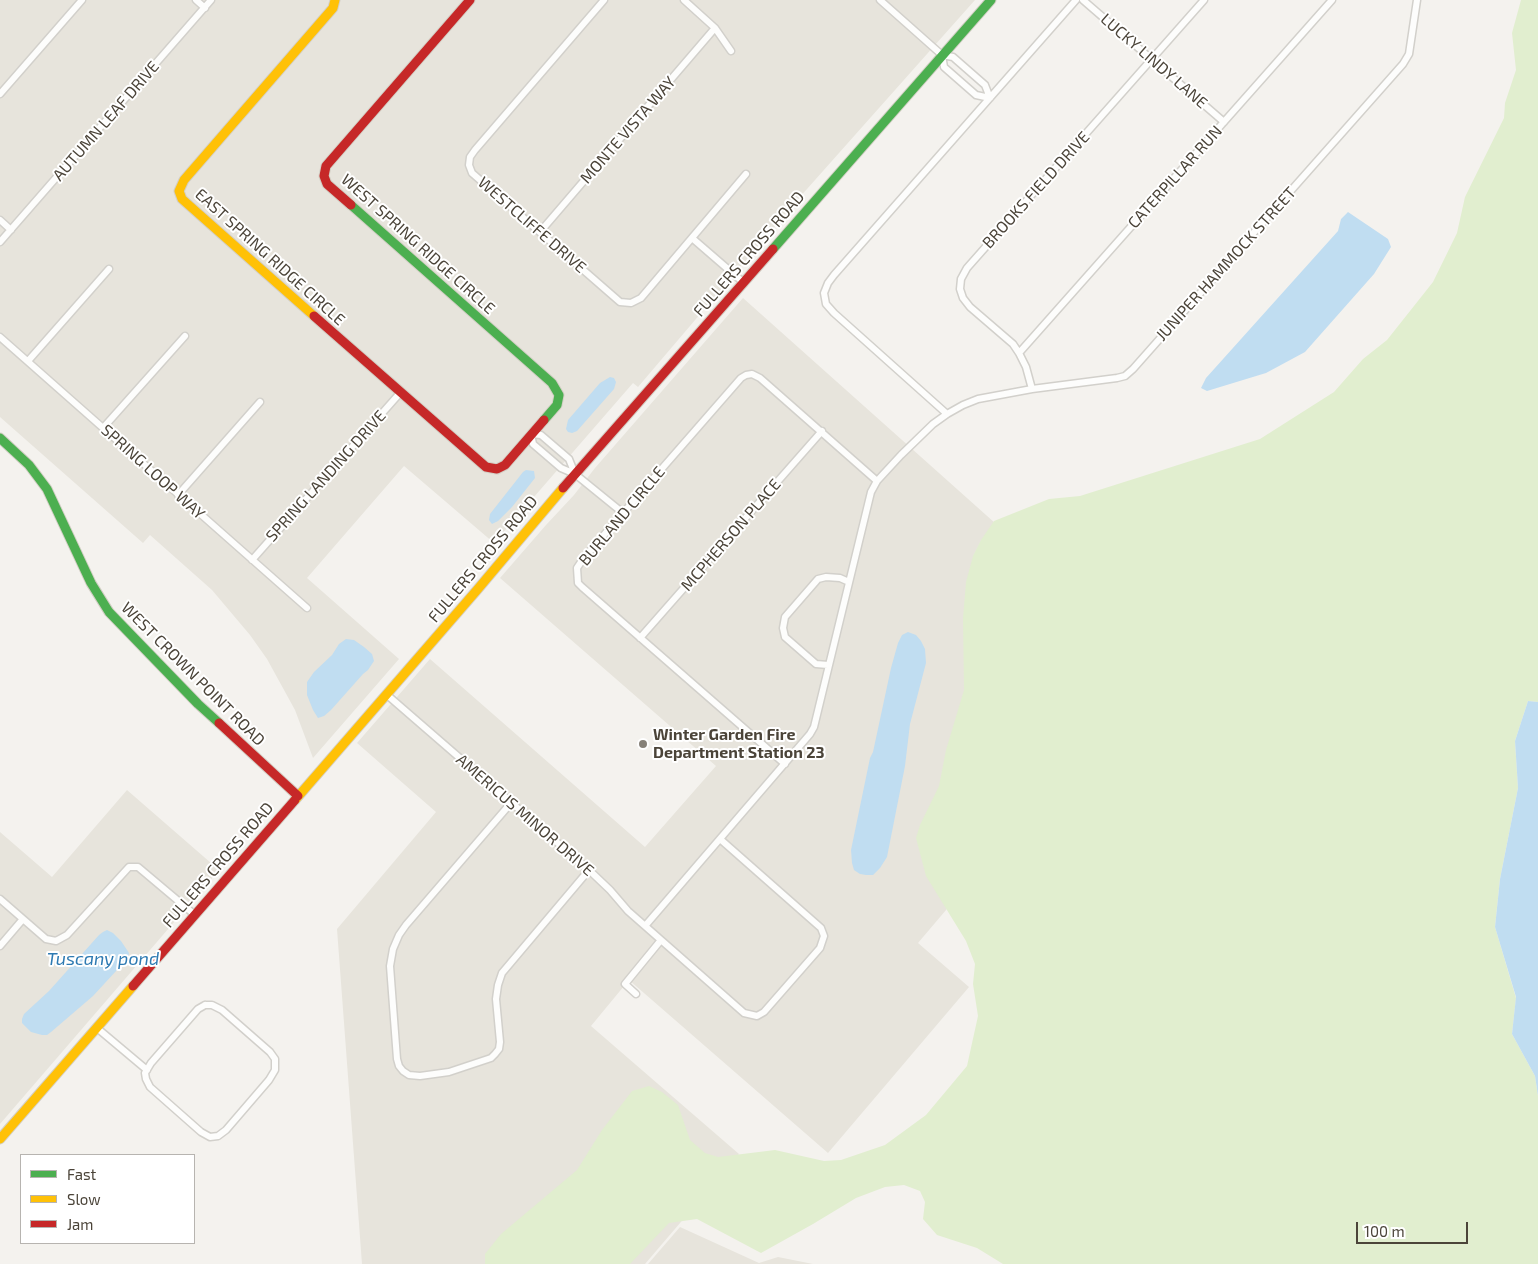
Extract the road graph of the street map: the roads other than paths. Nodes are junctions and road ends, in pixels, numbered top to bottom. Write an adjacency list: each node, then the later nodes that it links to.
1 (82, 0): 20 (street)
2 (196, 0): 15 (street)
3 (211, 0): 15 (street, AUTUMN LEAF DRIVE)
4 (334, 0): 36 (street, EAST SPRING RIDGE CIRCLE)
5 (470, 0): 41 (street, WEST SPRING RIDGE CIRCLE)
6 (604, 0): 26 (street, WESTCLIFFE DRIVE)
7 (684, 0): 16 (street)
8 (880, 0): 18 (street)
9 (991, 0): 18 (street, FULLERS CROSS ROAD)
10 (1076, 0): 21 (street)
11 (1084, 0): 19 (street, LUCKY LINDY LANE)
12 (1204, 0): 19 (street, BROOKS FIELD DRIVE)
13 (1332, 0): 22 (street, CATERPILLAR RUN)
14 (1417, 0): 35 (street, JUNIPER HAMMOCK STREET)
15 (205, 8): 25 (street, AUTUMN LEAF DRIVE)
16 (715, 28): 17 (street); 26 (street, MONTE VISTA WAY)
17 (731, 50)
18 (942, 55): 21 (street); 21 (street); 30 (street, FULLERS CROSS ROAD)
19 (1152, 60): 22 (street, LUCKY LINDY LANE); 33 (street, BROOKS FIELD DRIVE)
20 (0, 94)
21 (990, 98): 38 (street)
22 (1224, 122): 33 (street, CATERPILLAR RUN)
23 (746, 174): 27 (street, WESTCLIFFE DRIVE)
24 (0, 220): 25 (street)
25 (11, 230): 28 (street, AUTUMN LEAF DRIVE)
26 (540, 232): 27 (street, WESTCLIFFE DRIVE)
27 (692, 238): 30 (street)
28 (0, 242)
29 (109, 269): 34 (street)
30 (744, 283): 43 (street, FULLERS CROSS ROAD)
31 (185, 336): 39 (street)
32 (0, 337): 34 (street, SPRING LOOP WAY)
33 (1019, 353): 35 (street, BROOKS FIELD DRIVE)
34 (28, 361): 39 (street, SPRING LOOP WAY)
35 (1032, 390): 38 (street, JUNIPER HAMMOCK STREET)
36 (400, 393): 41 (street, EAST SPRING RIDGE CIRCLE); 47 (street, SPRING LANDING DRIVE)
37 (260, 402): 45 (street)
38 (947, 414): 44 (street, JUNIPER HAMMOCK STREET)
39 (103, 428): 45 (street, SPRING LOOP WAY)
40 (822, 431): 44 (street, BURLAND CIRCLE); 46 (street, BURLAND CIRCLE); 50 (street, MCPHERSON PLACE)
41 (531, 434): 43 (street); 43 (street)
42 (0, 438): 54 (street, WEST CROWN POINT ROAD)
43 (575, 474): 46 (street); 52 (street, FULLERS CROSS ROAD)
44 (878, 481): 48 (street, JUNIPER HAMMOCK STREET)
45 (178, 495): 47 (street, SPRING LOOP WAY)
46 (623, 514): 50 (street, BURLAND CIRCLE)
47 (252, 560): 49 (street, SPRING LOOP WAY)
48 (849, 582): 51 (street, JUNIPER HAMMOCK STREET); 51 (street)
49 (307, 608)
50 (640, 638): 53 (street, BURLAND CIRCLE)
51 (828, 665): 53 (street, JUNIPER HAMMOCK STREET)
52 (386, 694): 54 (street, FULLERS CROSS ROAD); 55 (street, AMERICUS MINOR DRIVE)
53 (785, 764): 56 (street, JUNIPER HAMMOCK STREET)
54 (298, 796): 59 (street, FULLERS CROSS ROAD)
55 (510, 803): 57 (street, AMERICUS MINOR DRIVE); 57 (street)
56 (720, 839): 61 (street, JUNIPER HAMMOCK STREET); 62 (street, AMERICUS MINOR DRIVE)
57 (589, 870): 61 (street, AMERICUS MINOR DRIVE)
58 (0, 899): 60 (street)
59 (195, 915): 60 (street); 65 (street, FULLERS CROSS ROAD)
60 (23, 919): 63 (street)
61 (645, 926): 62 (street, AMERICUS MINOR DRIVE)
62 (661, 940): 64 (street)
63 (0, 946)
64 (636, 994)
65 (97, 1028): 66 (street); 67 (street, FULLERS CROSS ROAD)
66 (147, 1070): 66 (street)
67 (0, 1139)

